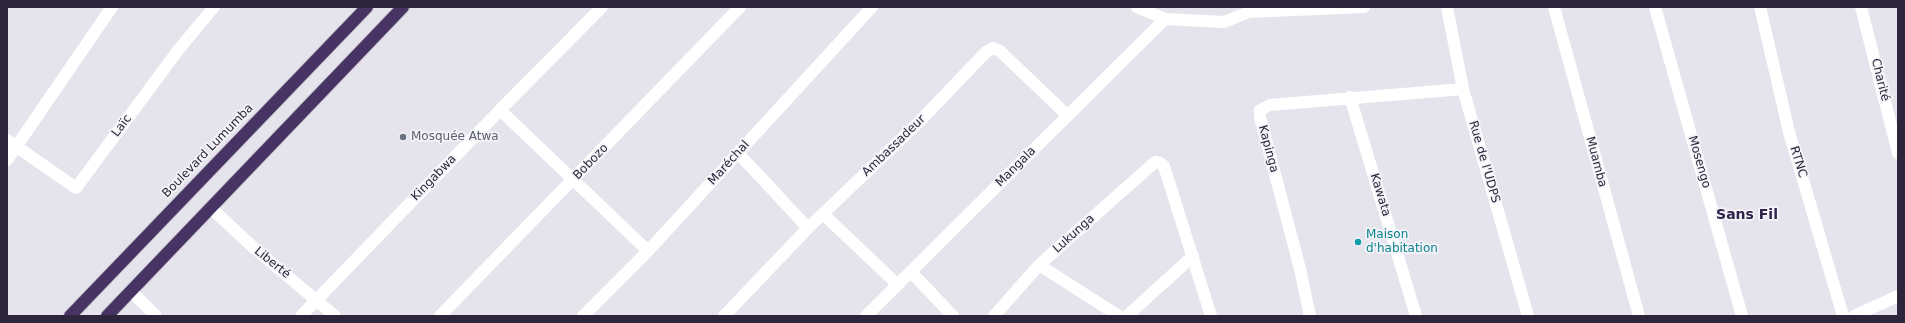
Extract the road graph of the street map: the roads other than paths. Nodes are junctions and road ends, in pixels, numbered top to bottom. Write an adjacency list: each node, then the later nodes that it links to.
1 (112, 7): 21 (street)
2 (214, 7): 21 (street, Laïc)
3 (367, 7): 37 (highway, Boulevard Lumumba)
4 (402, 7): 26 (highway)
5 (602, 7): 19 (street, Kingabwa)
6 (740, 7): 25 (street, Bobozo)
7 (872, 7): 22 (street, Maréchal)
8 (1137, 7): 16 (street)
9 (1364, 7): 15 (street)
10 (1446, 7): 17 (street, Rue de l'UDPS)
11 (1554, 7): 54 (street, Muamba)
12 (1760, 7): 56 (street, RTNC)
13 (1861, 7): 23 (street, Charité)
14 (1655, 8): 55 (street, Mosengo)
15 (1248, 9): 16 (street)
16 (1165, 19): 20 (street, Mangala)
17 (1463, 89): 18 (street, Kapinga); 53 (street, Rue de l'UDPS)
18 (1350, 97): 51 (street, Kapinga); 52 (street, Kawata)
19 (500, 110): 25 (street); 36 (street, Kingabwa)
20 (1067, 115): 27 (street, Ambassadeur); 32 (street, Mangala)
21 (12, 143): 24 (street)
22 (738, 152): 28 (street); 29 (street, Maréchal)
23 (1898, 153)
24 (7, 160)
25 (573, 180): 29 (street); 42 (street, Bobozo)
26 (211, 208): 34 (highway); 36 (street, Liberté)
27 (823, 214): 28 (street, Ambassadeur); 33 (street)
28 (808, 228): 44 (street, Ambassadeur)
29 (648, 251): 43 (street, Maréchal)
30 (1193, 256): 31 (street, Lukunga); 49 (street); 50 (street)
31 (1039, 265): 47 (street, Lukunga); 48 (street)
32 (911, 272): 33 (street, Mangala); 46 (street)
33 (898, 285): 45 (street, Mangala)
34 (131, 291): 38 (highway); 39 (street)
35 (1898, 296): 57 (street)
36 (317, 299): 40 (street, Kingabwa); 41 (street, Liberté)
37 (70, 316)
38 (107, 316)
39 (156, 316)
40 (301, 316)
41 (335, 316)
42 (440, 316)
43 (583, 316)
44 (724, 316)
45 (866, 316)
46 (953, 316)
47 (994, 316)
48 (1119, 316)
49 (1127, 316)
50 (1211, 316)
51 (1310, 316)
52 (1416, 316)
53 (1528, 316)
54 (1639, 316)
55 (1742, 316)
56 (1843, 316)
57 (1854, 316)

